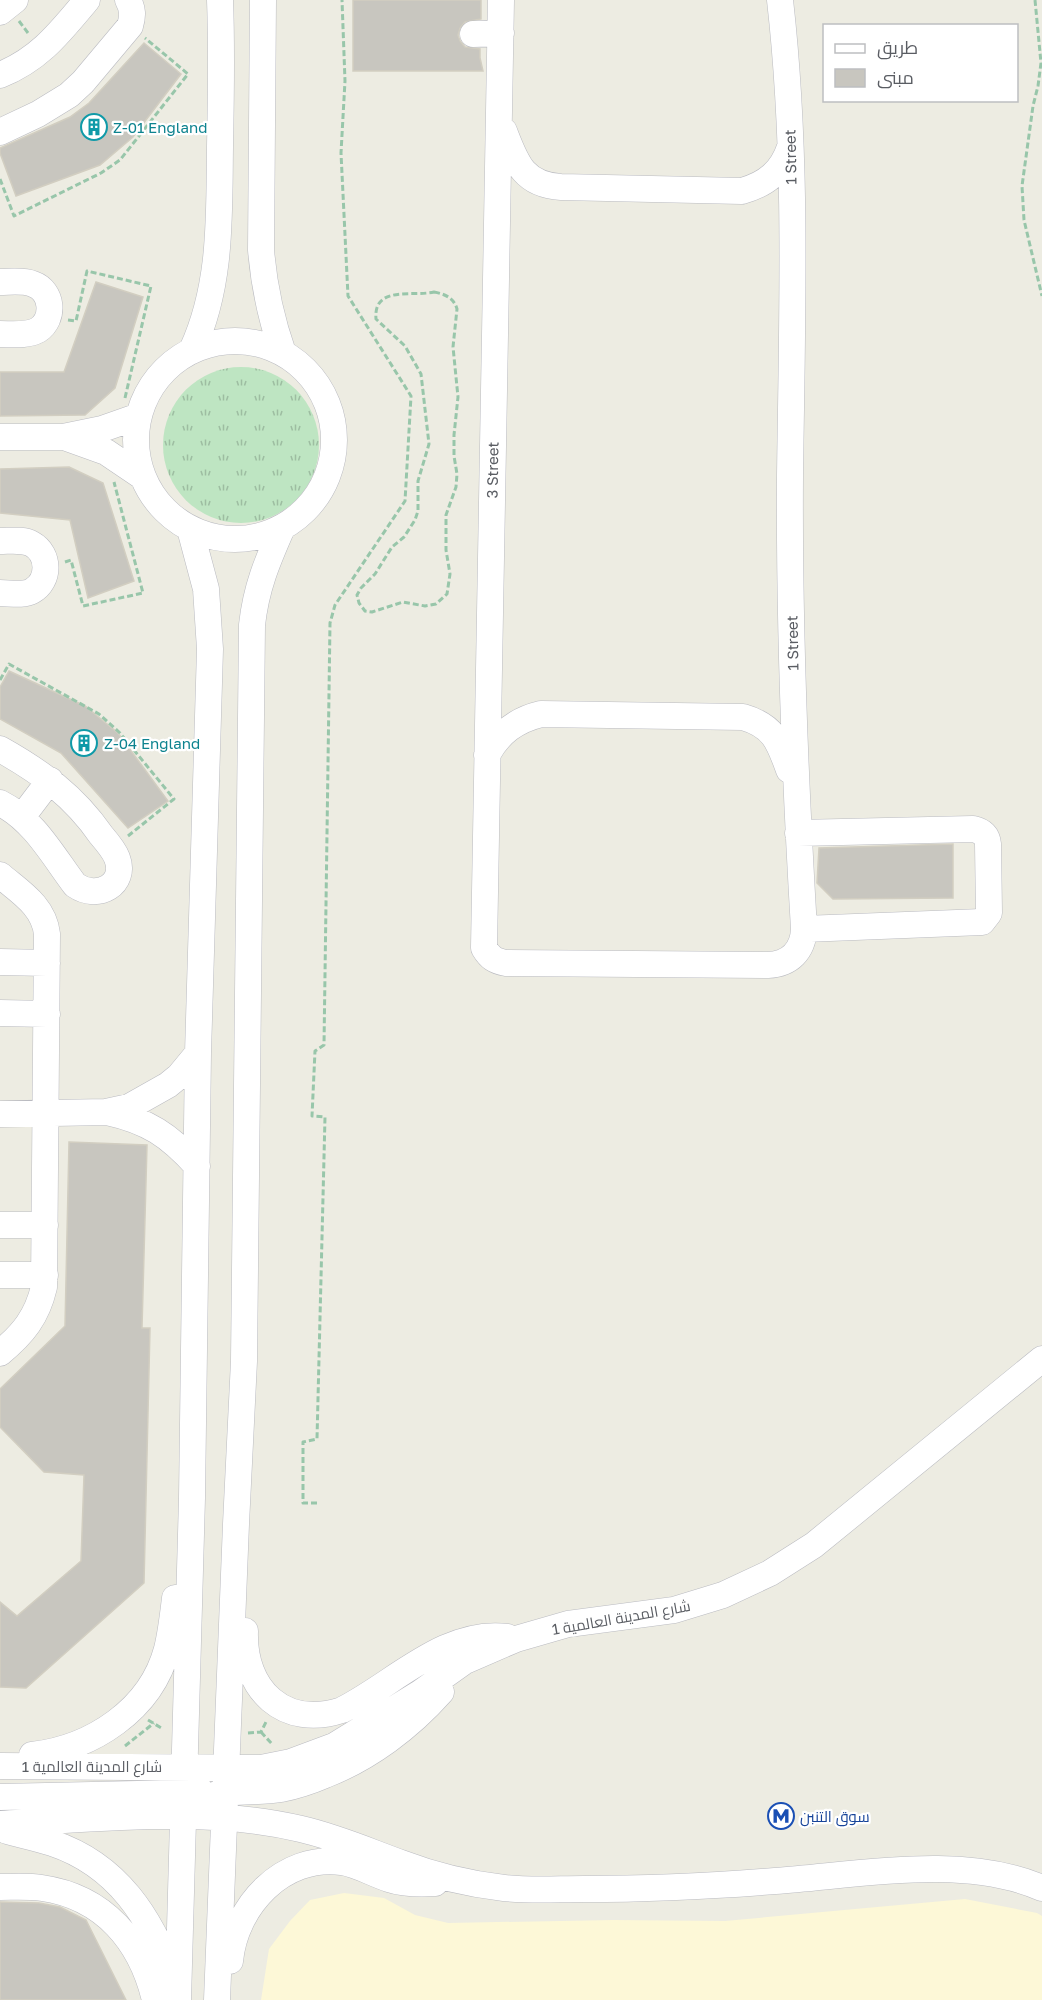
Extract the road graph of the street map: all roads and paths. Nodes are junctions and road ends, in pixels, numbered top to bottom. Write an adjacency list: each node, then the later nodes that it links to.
1 (87, 0): 13 (street)
2 (128, 0): 10 (street)
3 (220, 0): 23 (street)
4 (262, 0): 24 (street)
5 (342, 0): 64 (path)
6 (501, 0): 11 (street, 3 Street)
7 (780, 0): 17 (street, 1 Street)
8 (1035, 0): 20 (path)
9 (8, 6): 13 (path)
10 (130, 26): 16 (street); 18 (path)
11 (501, 33): 12 (street); 15 (street, 3 Street)
12 (473, 34)
13 (42, 51): 14 (street)
14 (0, 75)
15 (500, 119): 17 (street); 38 (street, 3 Street)
16 (0, 132)
17 (791, 145): 40 (street, 1 Street)
18 (0, 179)
19 (0, 282): 21 (street)
20 (1042, 296)
21 (49, 315): 22 (street); 25 (path)
22 (0, 334)
23 (192, 350): 24 (street); 25 (street)
24 (283, 353): 31 (street)
25 (129, 419): 27 (street); 30 (street)
26 (0, 437): 27 (street)
27 (63, 437): 29 (street)
28 (455, 449): 28 (path)
29 (106, 452): 30 (street); 34 (path)
30 (142, 477): 32 (street)
31 (282, 528): 32 (street); 65 (street)
32 (190, 529): 52 (street)
33 (0, 541): 34 (street)
34 (46, 567): 35 (street)
35 (0, 593)
36 (0, 680): 44 (path)
37 (0, 749): 39 (street)
38 (487, 755): 40 (street); 47 (street, 3 Street)
39 (50, 780): 42 (street); 44 (street)
40 (796, 790): 43 (street, 1 Street)
41 (0, 803): 42 (street)
42 (22, 817): 44 (street)
43 (798, 833): 46 (street, 1 Street); 46 (street)
44 (104, 838)
45 (0, 875): 49 (street)
46 (804, 928): 47 (street, 1 Street)
47 (483, 939)
48 (0, 962): 49 (street)
49 (47, 963): 51 (street)
50 (0, 1013): 51 (street)
51 (47, 1014): 54 (street)
52 (198, 1053): 53 (street); 56 (street)
53 (106, 1112): 54 (street); 56 (street)
54 (46, 1113): 55 (street); 58 (street)
55 (0, 1114)
56 (197, 1166): 63 (street)
57 (0, 1225): 58 (street)
58 (45, 1225): 60 (street)
59 (0, 1275): 60 (street)
60 (45, 1275): 61 (street)
61 (0, 1353)
62 (1042, 1359): 66 (street, شارع المدينة العالمية 1)
63 (192, 1498): 76 (street); 78 (street)
64 (317, 1503)
65 (236, 1524): 66 (street); 79 (street)
66 (516, 1639): 67 (street, شارع المدينة العالمية 1)
67 (465, 1661): 79 (street, شارع المدينة العالمية 1); 82 (street)
68 (146, 1719): 70 (path)
69 (268, 1719): 72 (path)
70 (154, 1724): 71 (path); 75 (path)
71 (164, 1729)
72 (261, 1732): 73 (path); 74 (path)
73 (245, 1734)
74 (274, 1745)
75 (118, 1751)
76 (0, 1758)
77 (0, 1766): 78 (street, شارع المدينة العالمية 1)
78 (184, 1767): 79 (street, شارع المدينة العالمية 1); 81 (street)
79 (225, 1768): 81 (street); 82 (street)
80 (0, 1797): 81 (street)
81 (183, 1805): 82 (street); 83 (street); 88 (street)
82 (225, 1806): 85 (street); 89 (street)
83 (0, 1824)
84 (0, 1829): 88 (street)
85 (452, 1879): 87 (street); 90 (street)
86 (0, 1887): 88 (street)
87 (1042, 1888)
88 (171, 1997)
89 (217, 2000)
90 (227, 2000)

